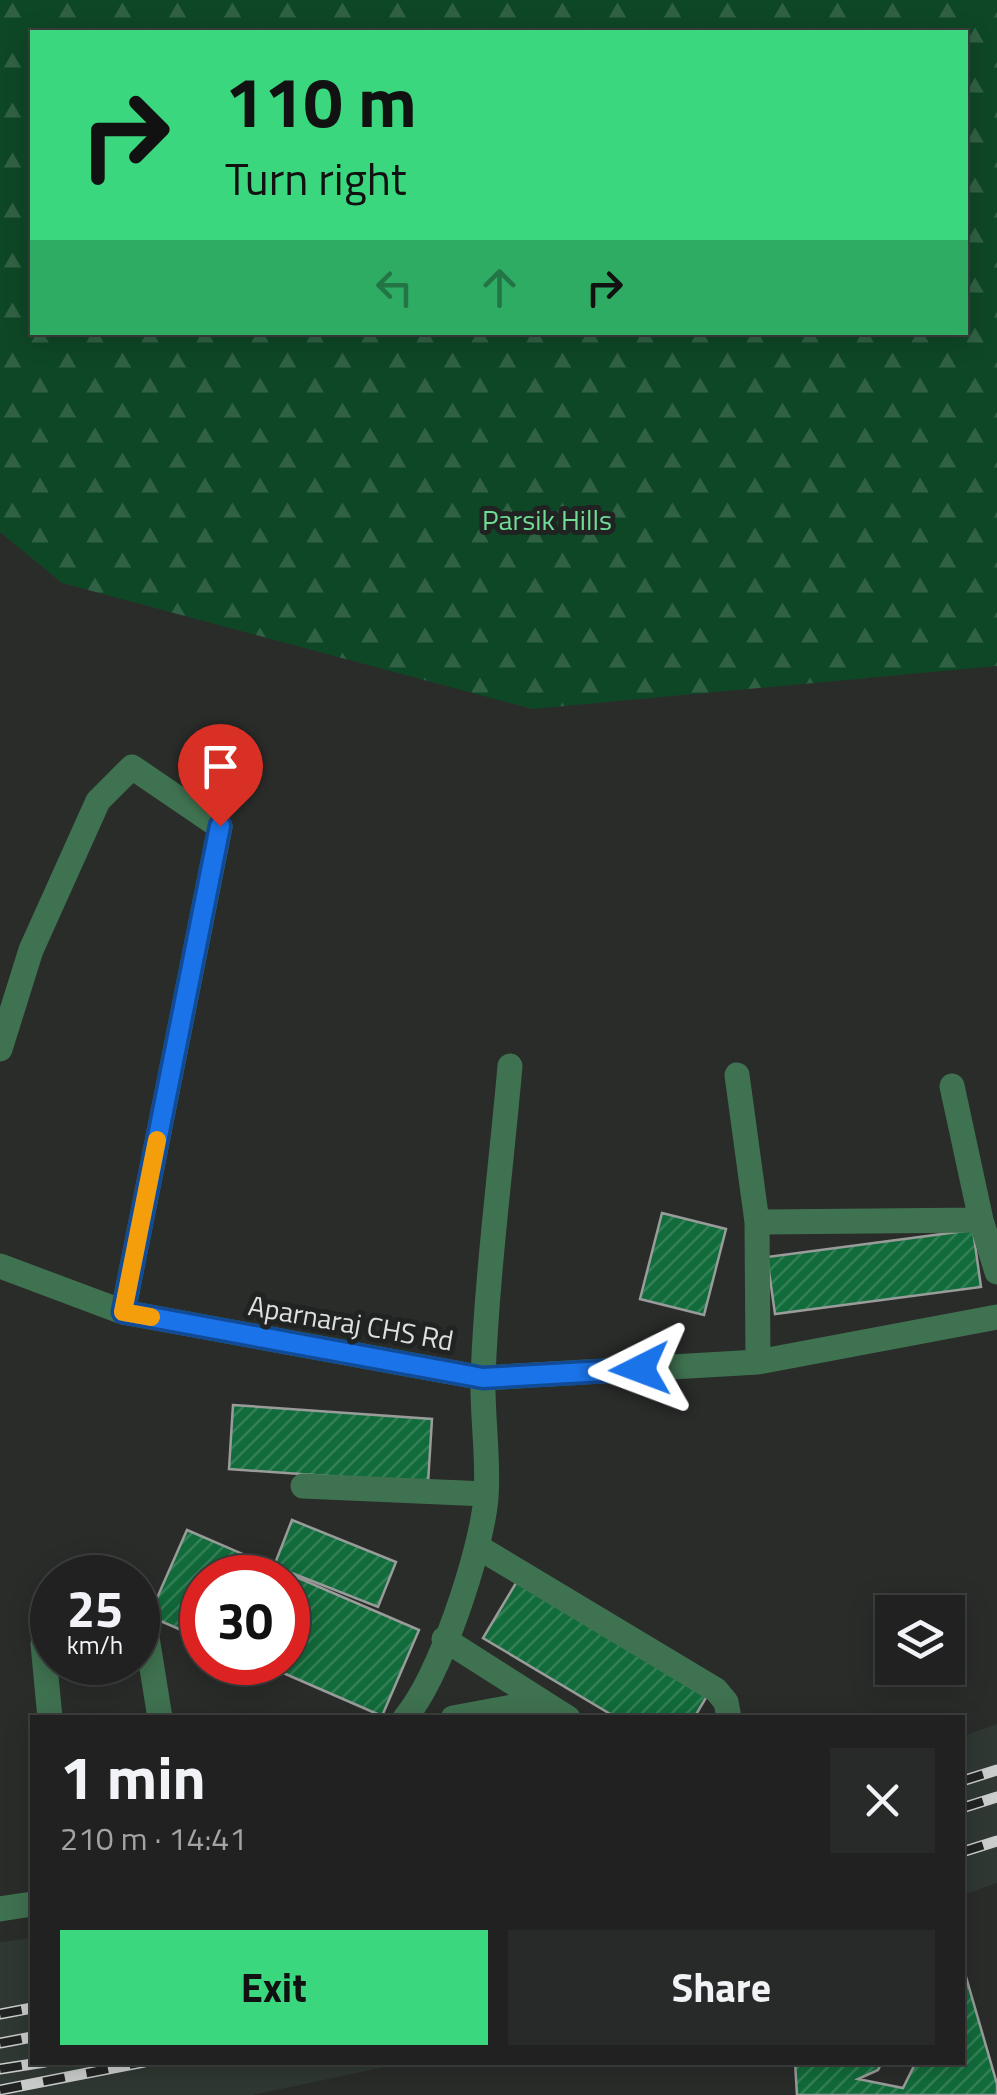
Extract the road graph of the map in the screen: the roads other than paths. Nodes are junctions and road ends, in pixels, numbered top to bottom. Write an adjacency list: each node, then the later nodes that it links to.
1 (0, 1049): 9 (street)
2 (510, 1066): 12 (street)
3 (737, 1074): 6 (street)
4 (952, 1086): 5 (street)
5 (981, 1220): 6 (street); 8 (street)
6 (757, 1222): 11 (street)
7 (0, 1266): 9 (street, Aparnaraj CHS Rd)
8 (997, 1272)
9 (123, 1312): 12 (street, Aparnaraj CHS Rd)
10 (997, 1317): 11 (street, Aparnaraj CHS Rd)
11 (758, 1362): 12 (street, Aparnaraj CHS Rd)
12 (483, 1378): 14 (street)
13 (304, 1486): 14 (street)
14 (486, 1494): 15 (street)
15 (478, 1547): 16 (street); 25 (street)
16 (444, 1639): 21 (street); 24 (street)
17 (47, 1685): 19 (street)
18 (155, 1685): 20 (street)
19 (50, 1715)
20 (160, 1715)
21 (408, 1715)
22 (469, 1715): 23 (street)
23 (534, 1715)
24 (563, 1715)
25 (728, 1715)
26 (30, 1904): 27 (street)
27 (0, 1910)

